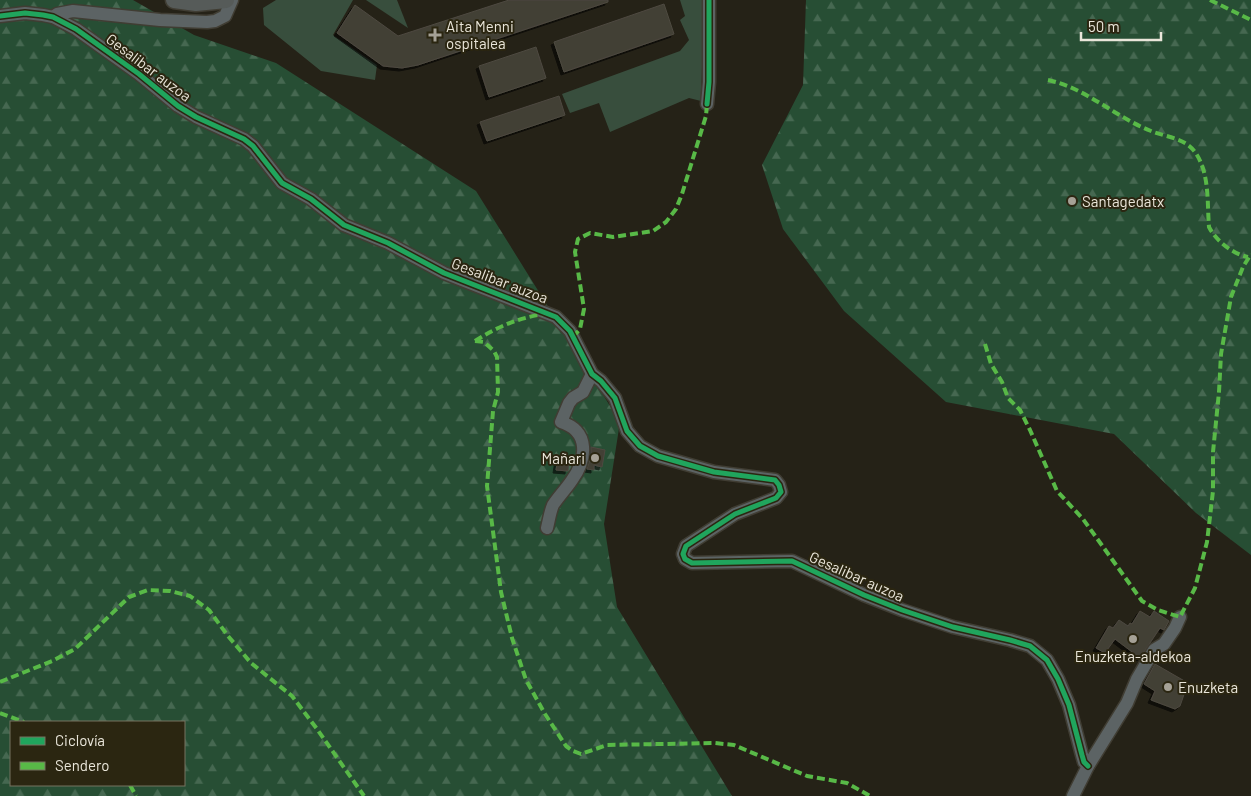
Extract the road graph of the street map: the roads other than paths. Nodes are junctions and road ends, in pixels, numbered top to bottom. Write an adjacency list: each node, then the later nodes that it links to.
1 (174, 0): 2 (main road)
2 (226, 0)
3 (232, 0): 6 (street, Gesalibar auzoa)
4 (709, 0): 7 (street)
5 (0, 16): 6 (street, Gesalibar auzoa)
6 (53, 17): 8 (street, Gesalibar auzoa)
7 (707, 104)
8 (592, 374): 9 (street); 11 (street, Gesalibar auzoa)
9 (547, 528)
10 (1180, 617): 11 (street)
11 (1088, 766): 12 (street)
12 (1073, 796)

